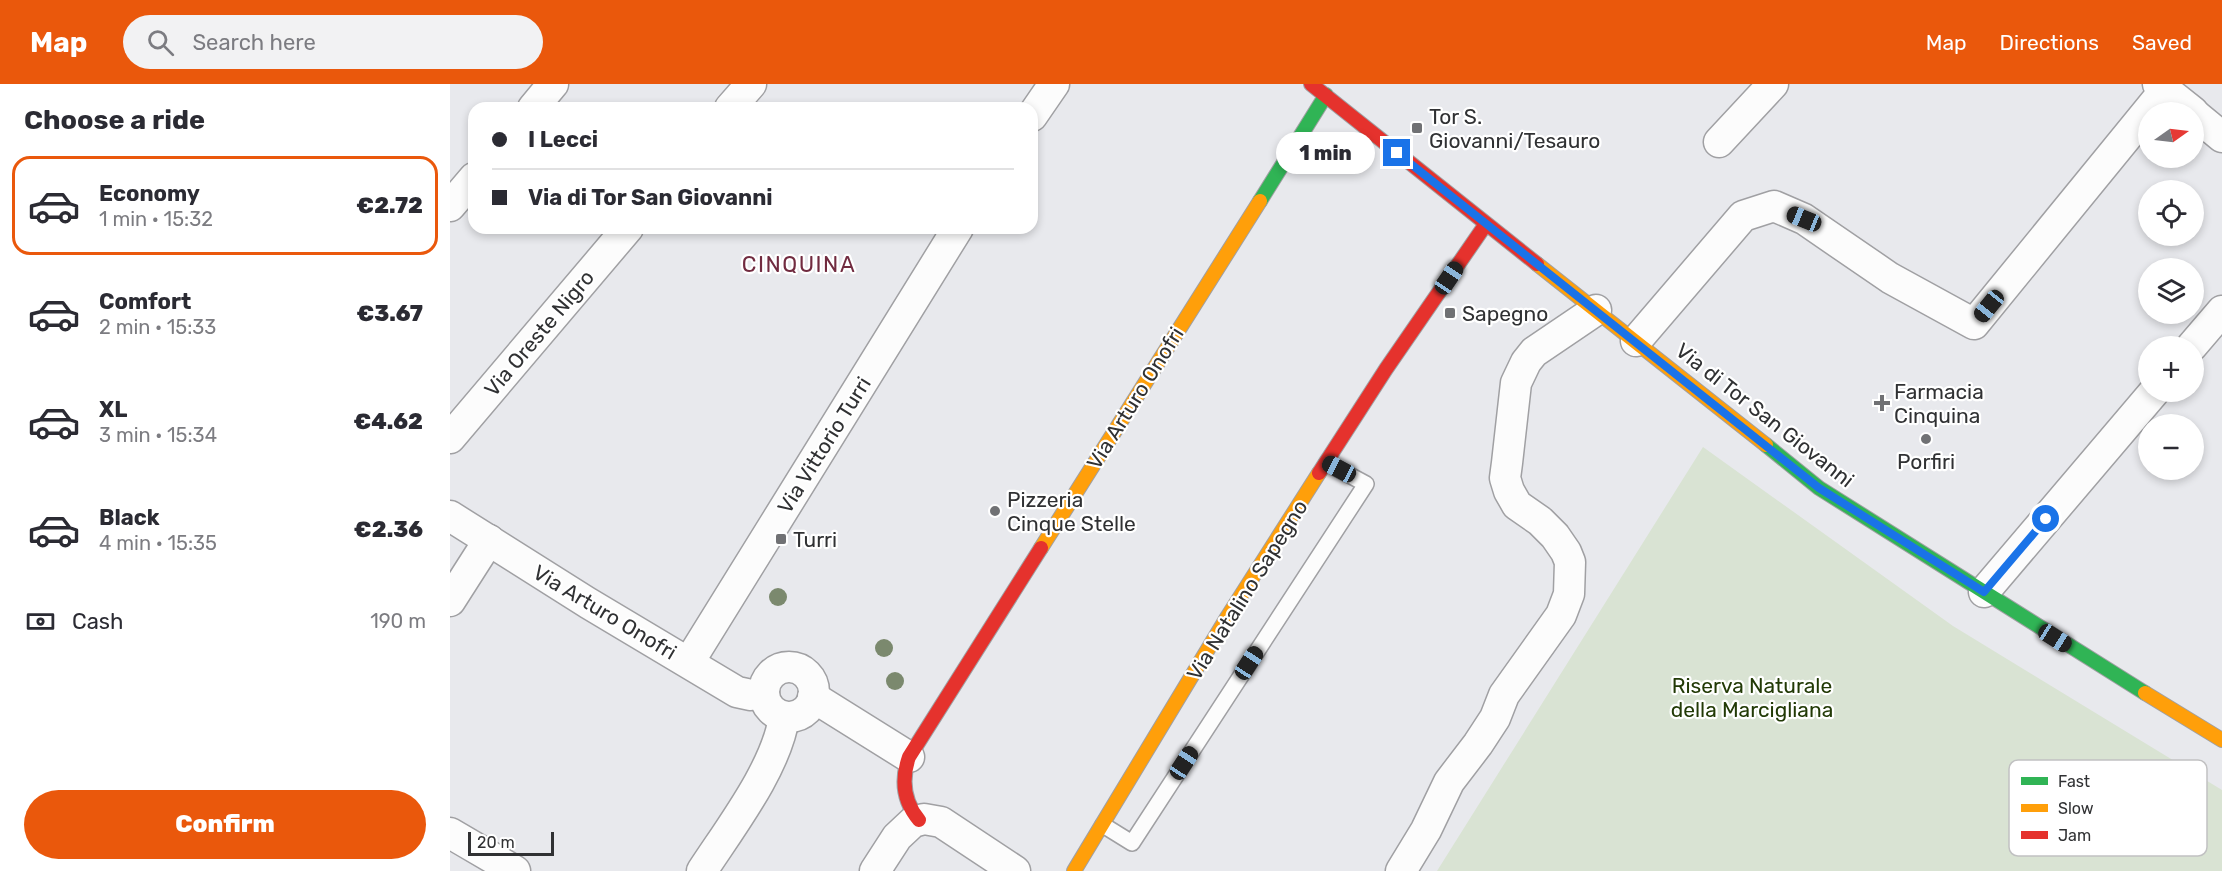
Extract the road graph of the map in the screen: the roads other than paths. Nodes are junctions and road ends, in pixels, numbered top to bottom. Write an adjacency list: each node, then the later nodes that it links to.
1 (553, 84): 8 (street)
2 (751, 84): 9 (street)
3 (1054, 84): 11 (street)
4 (1311, 84): 7 (street, Via di Tor San Giovanni)
5 (1773, 84): 14 (street)
6 (2161, 87): 10 (street); 23 (street)
7 (1326, 95): 17 (street, Via di Tor San Giovanni); 36 (street, Via Arturo Onofri)
8 (538, 102)
9 (735, 102)
10 (2179, 102)
11 (1038, 107)
12 (2204, 122): 13 (street)
13 (2222, 137)
14 (1719, 142)
15 (468, 185): 16 (street)
16 (450, 206)
17 (1486, 224): 20 (street, Via di Tor San Giovanni); 26 (street, Via Natalino Sapegno)
18 (623, 234): 25 (street, Via Oreste Nigro)
19 (954, 234): 31 (street, Via Vittorio Turri)
20 (1596, 310): 23 (street, Via di Tor San Giovanni); 45 (street)
21 (2222, 310): 22 (street)
22 (2200, 336)
23 (1636, 341): 29 (street, Via di Tor San Giovanni)
24 (2146, 402): 29 (street)
25 (450, 438)
26 (1327, 463): 38 (street, Via Natalino Sapegno); 38 (lane)
27 (450, 516): 28 (street, Via Arturo Onofri)
28 (489, 540): 30 (street); 31 (street, Via Arturo Onofri)
29 (1984, 592): 35 (street, Via di Tor San Giovanni)
30 (450, 601)
31 (689, 662): 32 (street, Via Arturo Onofri)
32 (764, 692): 33 (street); 34 (street)
33 (813, 697): 34 (street); 36 (street)
34 (784, 717): 41 (street)
35 (2222, 740)
36 (909, 758): 37 (street)
37 (919, 820): 42 (street); 43 (street)
38 (1103, 825): 44 (street, Via Natalino Sapegno)
39 (450, 833): 40 (street)
40 (515, 871)
41 (702, 871)
42 (875, 871)
43 (1015, 871)
44 (1074, 871)
45 (1401, 871)

